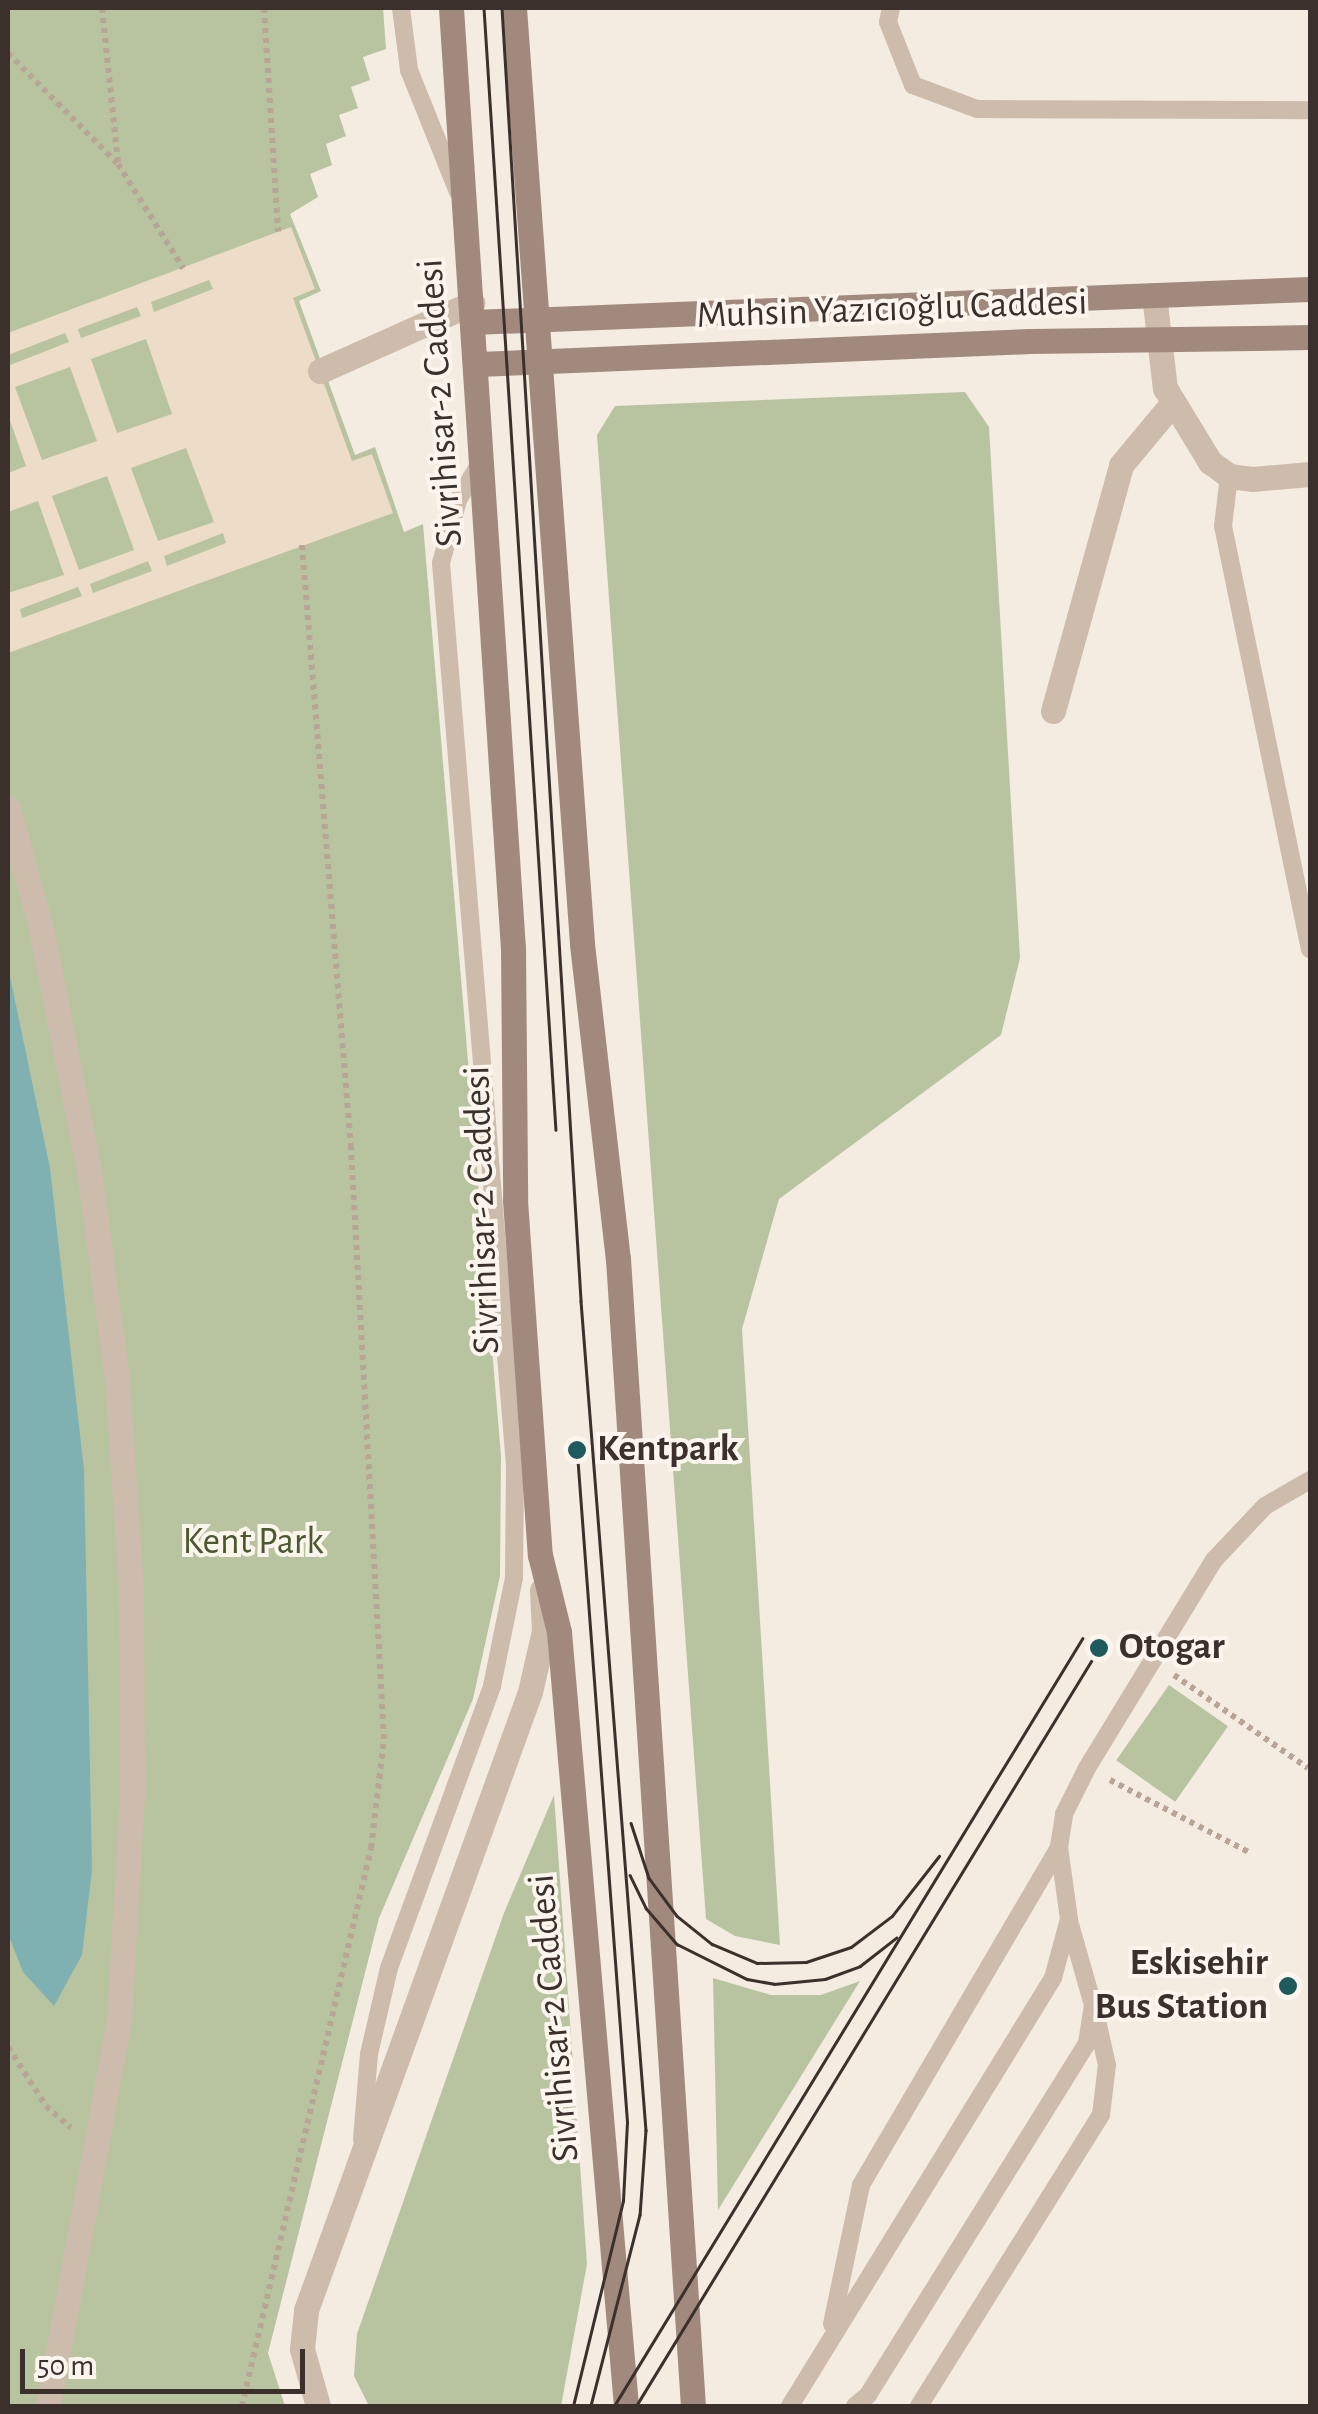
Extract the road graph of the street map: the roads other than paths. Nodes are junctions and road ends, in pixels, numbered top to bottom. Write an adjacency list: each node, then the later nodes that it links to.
1 (401, 8): 6 (lane)
2 (451, 8): 6 (main road, Sivrihisar-2 Caddesi)
3 (514, 8): 10 (main road)
4 (892, 8): 5 (lane)
5 (1310, 110)
6 (466, 209): 9 (main road, Sivrihisar-2 Caddesi)
7 (1310, 290): 8 (main road)
8 (1154, 295): 10 (main road); 12 (street)
9 (473, 313): 10 (main road); 14 (main road, Sivrihisar-2 Caddesi); 15 (street)
10 (536, 320): 13 (main road)
11 (1310, 337): 12 (main road, Muhsin Yazıcıoğlu Caddesi)
12 (1157, 338): 13 (main road, Muhsin Yazıcıoğlu Caddesi); 16 (street)
13 (540, 362): 14 (main road, Muhsin Yazıcıoğlu Caddesi); 30 (main road)
14 (476, 364): 17 (main road, Sivrihisar-2 Caddesi)
15 (320, 371)
16 (1171, 404): 19 (street); 20 (street)
17 (482, 460): 24 (main road, Sivrihisar-2 Caddesi); 28 (lane)
18 (1310, 474): 19 (street)
19 (1229, 476): 22 (lane)
20 (1053, 711)
21 (8, 808): 31 (street)
22 (1310, 950)
23 (1310, 1480): 25 (lane)
24 (540, 1555): 28 (street); 33 (main road, Sivrihisar-2 Caddesi)
25 (1059, 1847): 26 (lane); 29 (lane)
26 (1069, 1920): 27 (lane); 29 (lane)
27 (1093, 2005): 37 (lane); 38 (lane)
28 (360, 2162): 32 (street)
29 (830, 2339): 36 (lane)
30 (691, 2370): 34 (street); 35 (main road)
31 (48, 2406)
32 (318, 2406)
33 (626, 2406)
34 (682, 2406)
35 (693, 2406)
36 (790, 2406)
37 (855, 2406)
38 (919, 2406)

